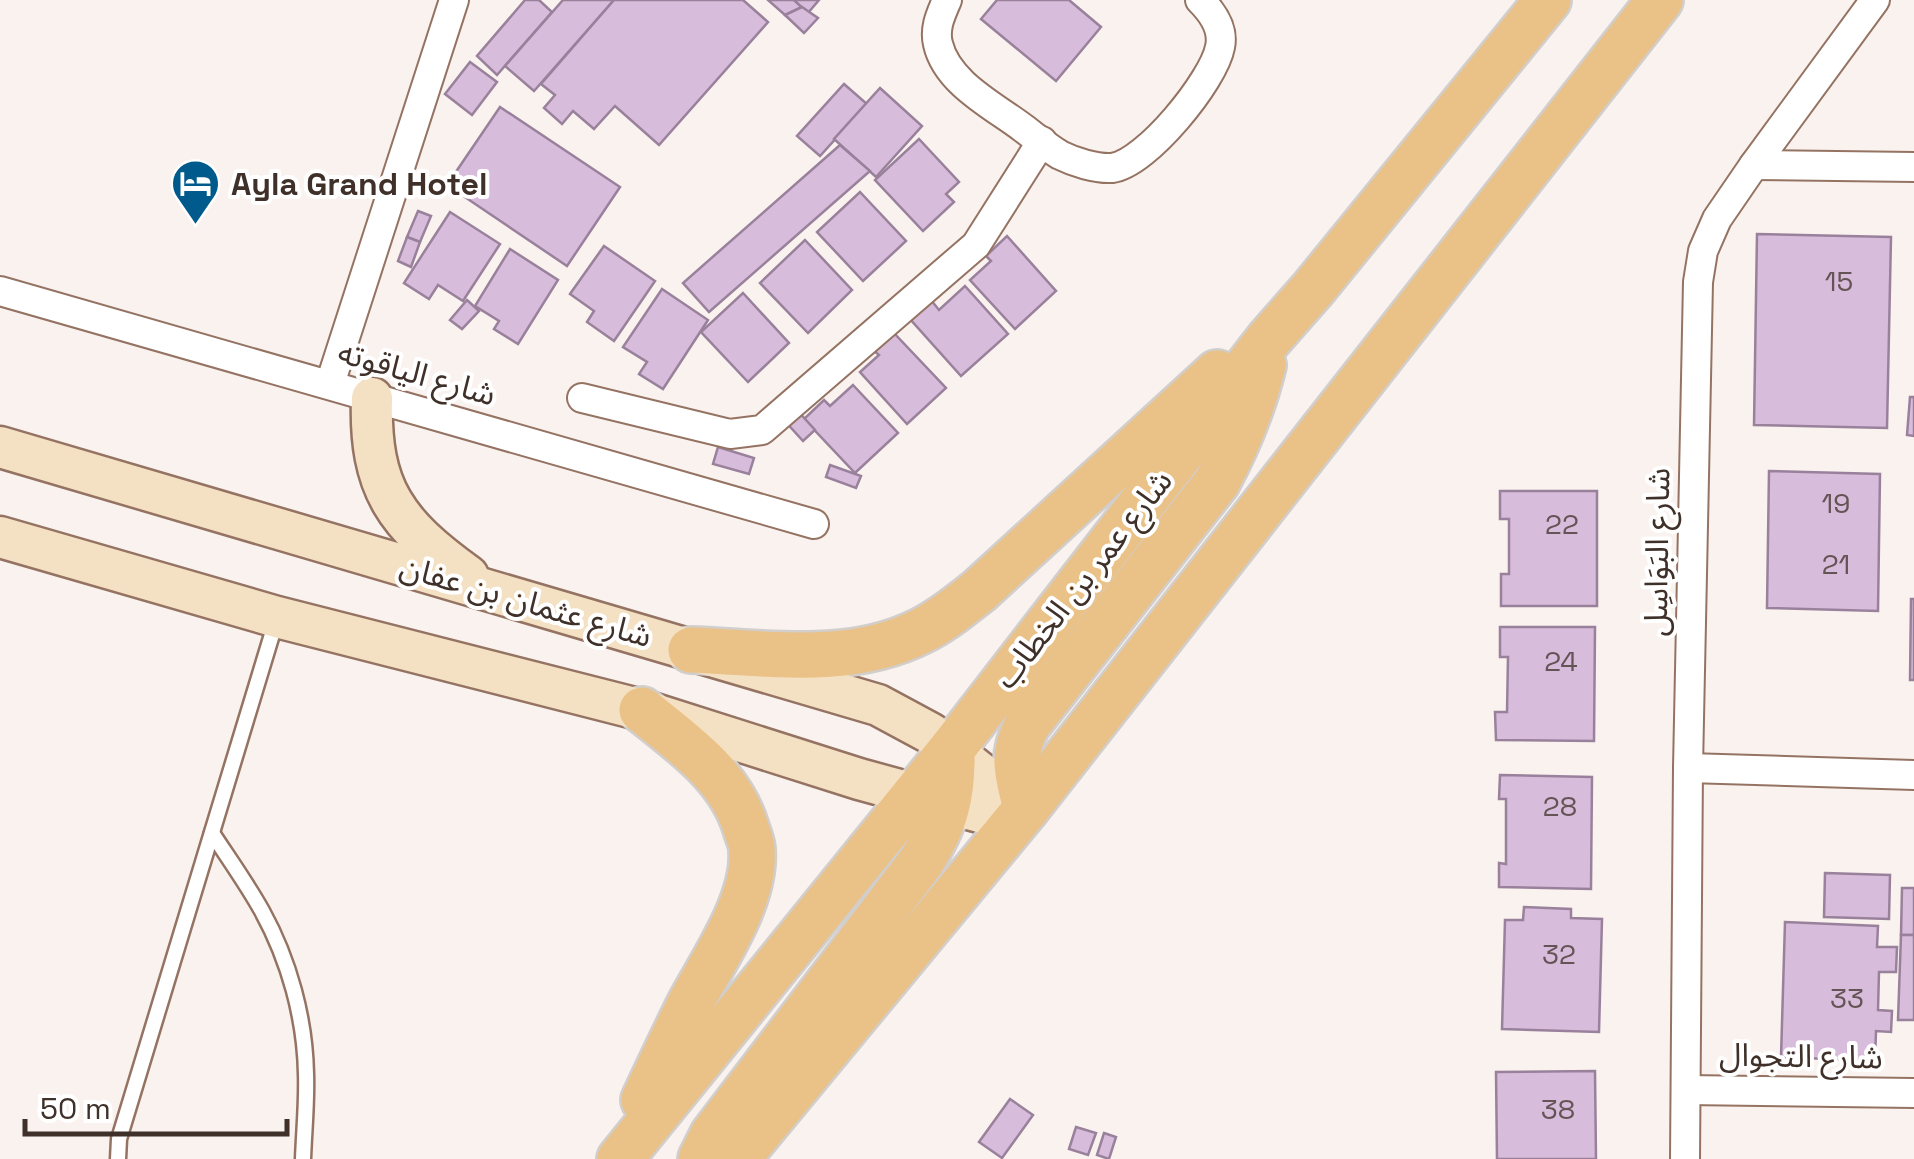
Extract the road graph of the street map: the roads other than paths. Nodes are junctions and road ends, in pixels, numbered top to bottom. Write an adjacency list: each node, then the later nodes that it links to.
1 (454, 0): 12 (street)
2 (947, 0): 7 (street)
3 (1200, 0): 7 (street)
4 (1548, 0): 11 (main road, شارع عمر بن الخطاب)
5 (1660, 0): 26 (main road)
6 (1875, 0): 8 (street, شارع البَوَاسِل)
7 (1042, 141): 14 (street)
8 (1754, 165): 9 (street); 23 (street, شارع البَوَاسِل)
9 (1914, 166)
10 (0, 291): 12 (street, شارع الياقوته)
11 (1269, 339): 20 (main road); 22 (main road, شارع عمر بن الخطاب); 26 (main road)
12 (330, 384): 13 (street, شارع الياقوته)
13 (372, 398): 16 (street, شارع الياقوته); 18 (main road)
14 (582, 398)
15 (0, 446): 18 (main road, شارع عثمان بن عفان)
16 (814, 524)
17 (0, 536): 19 (main road)
18 (487, 590): 20 (main road, شارع عثمان بن عفان)
19 (277, 617): 21 (main road); 27 (lane)
20 (690, 650): 22 (main road, شارع عثمان بن عفان)
21 (642, 710): 25 (main road); 32 (main road)
22 (952, 748): 25 (main road); 26 (main road, شارع عثمان بن عفان)
23 (1688, 768): 24 (street); 28 (street, شارع البَوَاسِل)
24 (1914, 775)
25 (930, 798): 26 (main road); 32 (main road); 33 (main road)
26 (1021, 815): 34 (main road)
27 (212, 833): 30 (lane); 31 (lane)
28 (1686, 1090): 29 (street, شارع التجوال); 35 (street, شارع البَوَاسِل)
29 (1914, 1093)
30 (118, 1159)
31 (303, 1159)
32 (618, 1159)
33 (701, 1159)
34 (737, 1159)
35 (1685, 1159)

